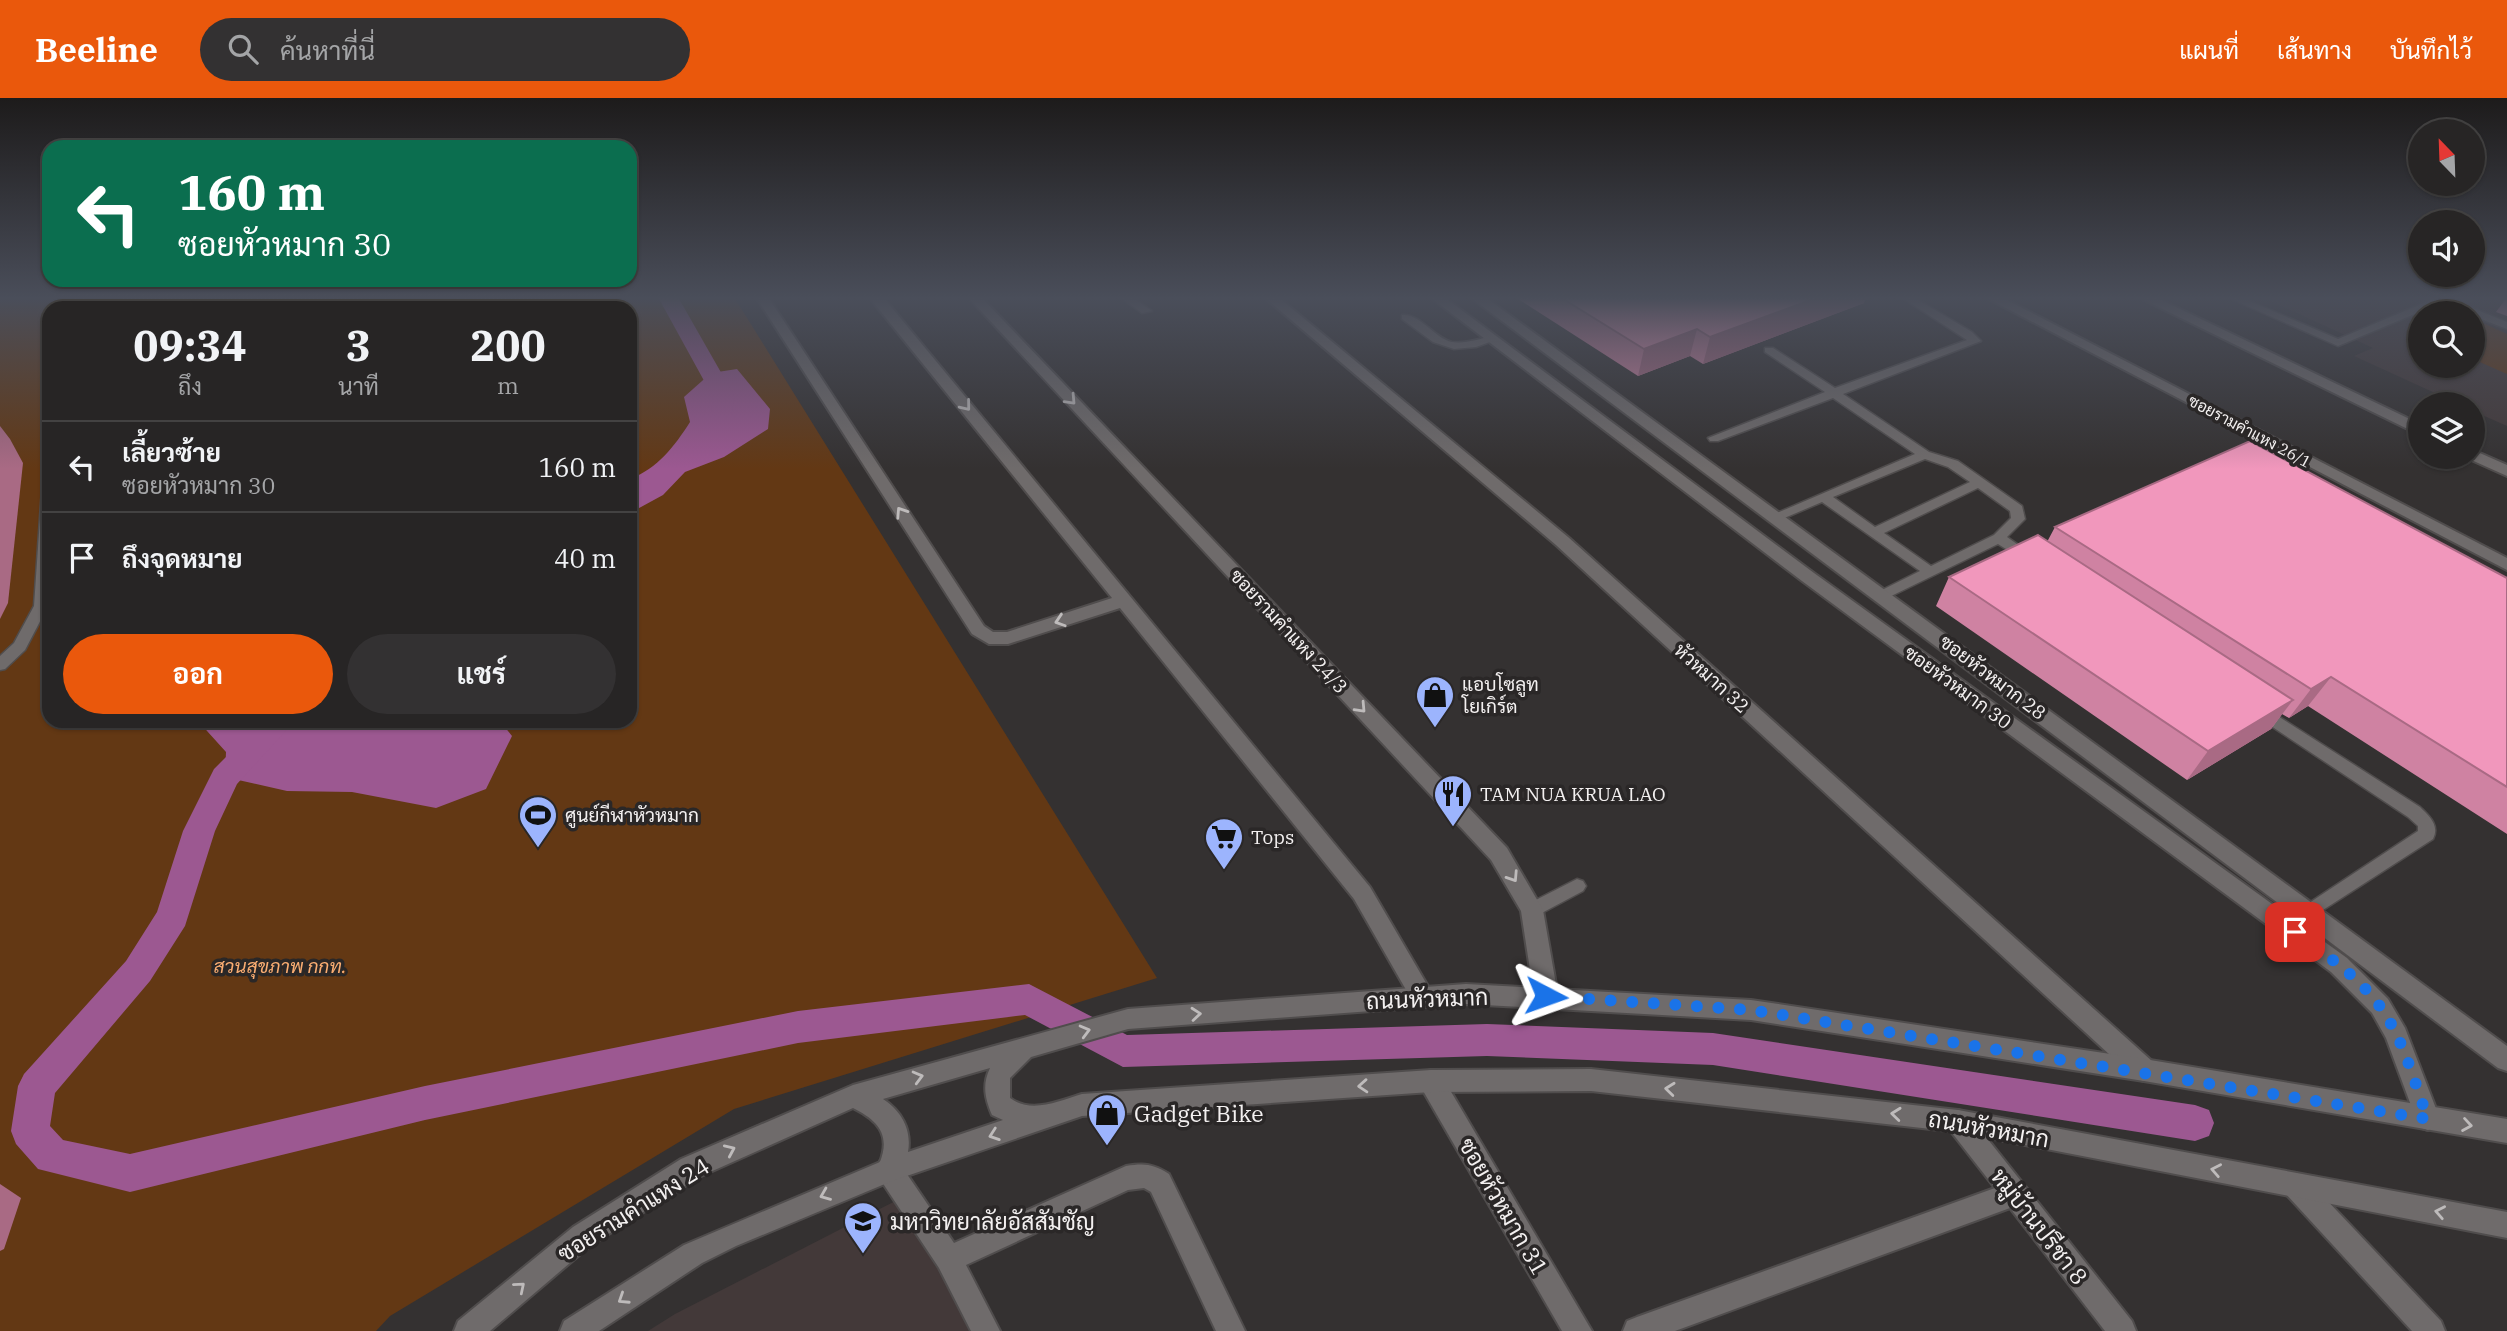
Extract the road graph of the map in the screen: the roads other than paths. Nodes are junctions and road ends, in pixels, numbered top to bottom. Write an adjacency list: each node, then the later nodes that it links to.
1 (800, 355): 27 (street, one-way to 1)
2 (924, 355): 27 (street, one-way to 27)
3 (1029, 355): 31 (street, ซอยรามคำแหง 24/3, one-way to 31)
4 (1340, 355): 37 (street, หัวหมาก 32)
5 (1513, 355): 41 (street, ซอยหัวหมาก 30)
6 (1557, 355): 19 (street, ซอยหัวหมาก 28)
7 (1776, 355): 11 (lane)
8 (1938, 355): 11 (lane)
9 (2104, 355): 22 (street, ซอยรามคำแหง 26/1)
10 (2265, 355): 12 (street)
11 (1834, 393): 13 (lane); 14 (lane)
12 (2408, 424)
13 (1714, 438)
14 (1924, 455): 17 (lane); 18 (lane)
15 (2485, 461): 16 (street)
16 (2507, 471)
17 (1980, 482): 20 (lane); 21 (lane)
18 (1824, 497): 19 (lane); 20 (lane)
19 (1777, 516): 26 (street, ซอยหัวหมาก 28)
20 (1875, 532): 24 (lane)
21 (2000, 538): 23 (lane); 24 (lane)
22 (2507, 565)
23 (2046, 569)
24 (1931, 572): 26 (lane)
25 (42, 590): 28 (lane)
26 (1883, 595): 32 (street, ซอยหัวหมาก 28)
27 (1125, 600): 33 (street)
28 (0, 665)
29 (2241, 698): 32 (lane)
30 (1577, 886): 31 (lane)
31 (1532, 910): 34 (street, ซอยรามคำแหง 24/3)
32 (2309, 912): 36 (street, ซอยหัวหมาก 28)
33 (1421, 995): 34 (street, ถนนหัวหมาก); 35 (street, ถนนหัวหมาก, one-way to 33)
34 (1546, 996): 37 (street, ถนนหัวหมาก)
35 (1036, 1045): 39 (street, ถนนหัวหมาก, one-way to 35); 40 (street)
36 (2507, 1060)
37 (2144, 1070): 41 (street, ถนนหัวหมาก)
38 (1431, 1081): 40 (street, ถนนหัวหมาก, one-way to 40); 42 (street, ถนนหัวหมาก, one-way to 38); 53 (street, ซอยหัวหมาก 31)
39 (853, 1096): 44 (street); 49 (street, ซอยรามคำแหง 24, one-way to 39)
40 (1043, 1118): 44 (street, ถนนหัวหมาก, one-way to 44)
41 (2428, 1119): 43 (street, ถนนหัวหมาก, one-way to 43)
42 (1958, 1121): 45 (street, ถนนหัวหมาก, one-way to 42); 46 (street, หมู่บ้านปรีชา 8)
43 (2507, 1131)
44 (888, 1170): 48 (street); 50 (street, one-way to 50)
45 (2295, 1185): 47 (street, ถนนหัวหมาก, one-way to 45); 56 (street)
46 (2014, 1194): 54 (street); 55 (street, หมู่บ้านปรีชา 8)
47 (2507, 1224)
48 (949, 1259): 51 (street); 52 (street)
49 (468, 1331)
50 (574, 1331)
51 (986, 1331)
52 (1231, 1331)
53 (1578, 1331)
54 (1637, 1331)
55 (2122, 1331)
56 (2431, 1331)

